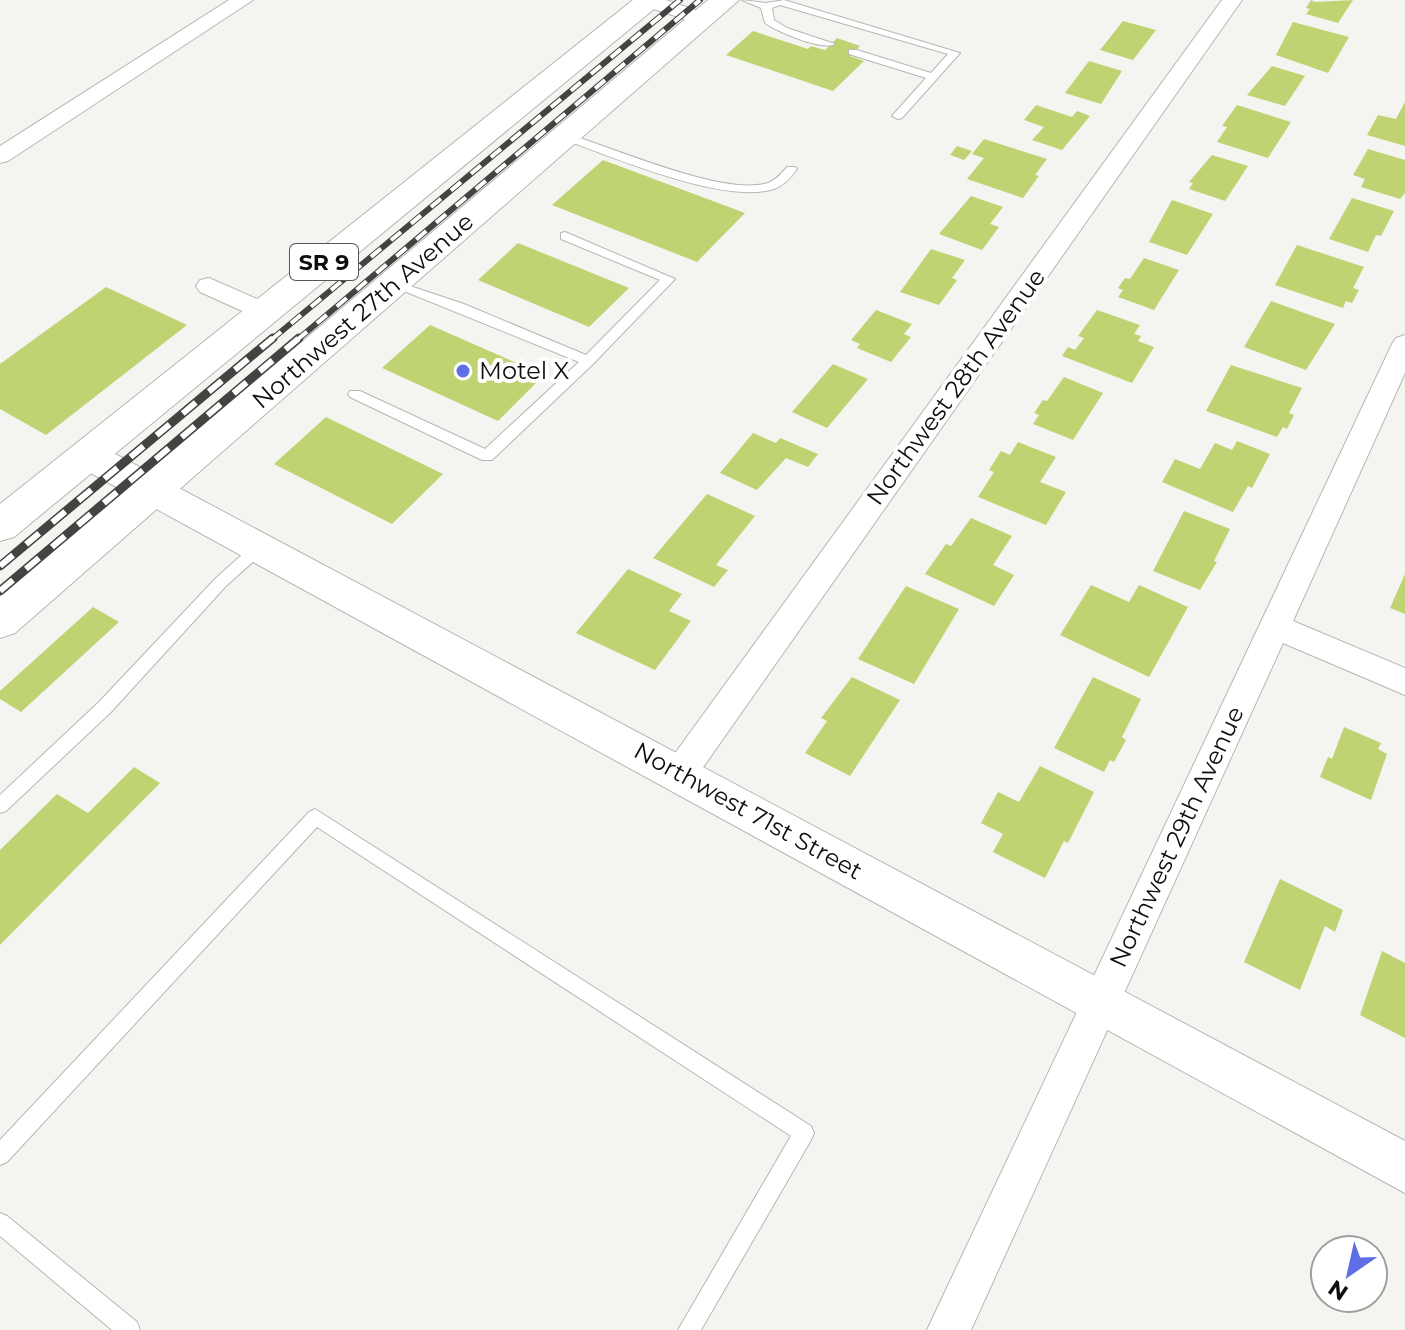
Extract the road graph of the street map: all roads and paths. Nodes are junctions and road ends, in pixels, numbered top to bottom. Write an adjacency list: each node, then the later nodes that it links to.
1 (243, 0): 12 (street)
2 (648, 0): 6 (street); 17 (main road, SR 9)
3 (747, 0): 5 (lane)
4 (1232, 0): 28 (street, Northwest 28th Avenue)
5 (766, 6): 7 (lane); 9 (lane)
6 (714, 10): 11 (main road, Northwest 27th Avenue / SR 9)
7 (830, 44)
8 (853, 52): 9 (lane)
9 (933, 77): 10 (lane)
10 (898, 116)
11 (567, 137): 13 (lane); 15 (main road, Northwest 27th Avenue / SR 9)
12 (0, 156)
13 (791, 169)
14 (565, 236): 19 (lane)
15 (395, 285): 19 (lane); 22 (main road, Northwest 27th Avenue / SR 9)
16 (209, 286): 17 (street)
17 (262, 311): 21 (main road, SR 9)
18 (1402, 360): 26 (street, Northwest 29th Avenue)
19 (588, 361): 20 (lane)
20 (355, 394)
21 (89, 456): 22 (street, Northwest 71st Street); 23 (main road, SR 9)
22 (154, 490): 24 (street, Northwest 71st Street); 25 (main road, Northwest 27th Avenue / SR 9)
23 (5, 516)
24 (260, 547): 28 (street, Northwest 71st Street); 29 (lane)
25 (0, 621)
26 (1274, 626): 27 (street); 30 (street, Northwest 29th Avenue)
27 (1405, 682)
28 (680, 773): 30 (street, Northwest 71st Street)
29 (0, 806)
30 (1101, 1003): 32 (street, Northwest 71st Street); 36 (street, Northwest 29th Avenue)
31 (0, 1155): 35 (lane)
32 (1405, 1168)
33 (0, 1223): 34 (lane)
34 (129, 1330)
35 (689, 1330)
36 (949, 1330)

